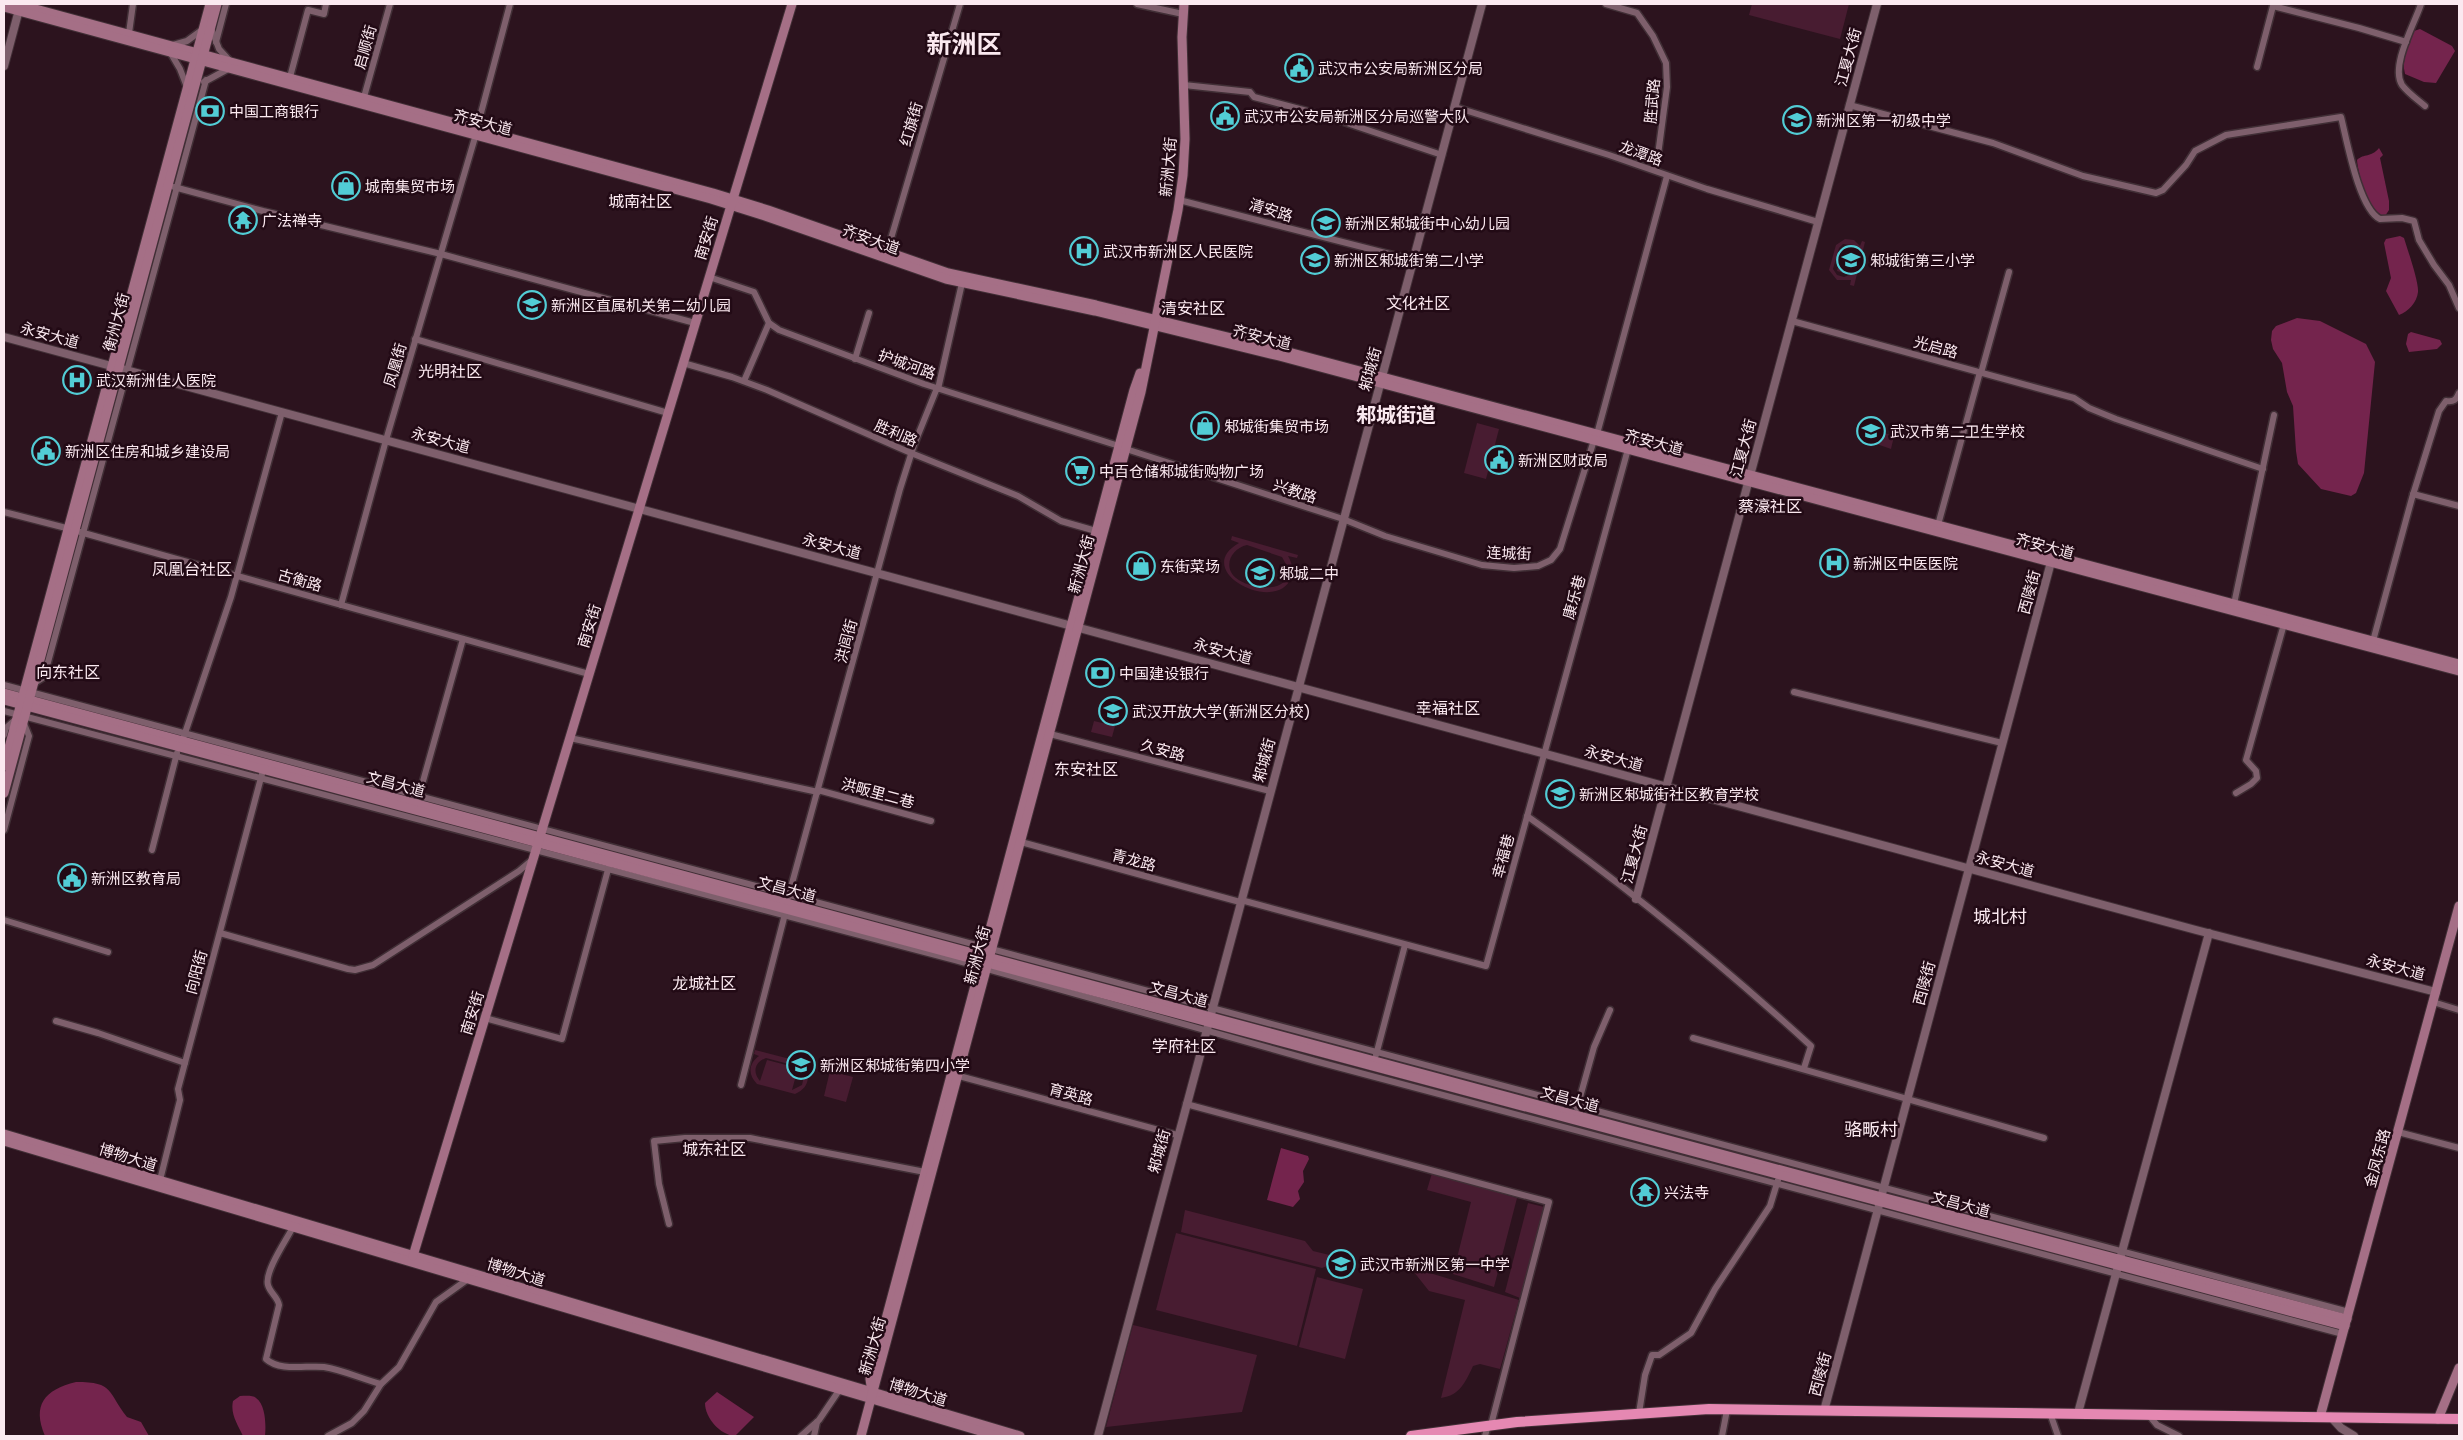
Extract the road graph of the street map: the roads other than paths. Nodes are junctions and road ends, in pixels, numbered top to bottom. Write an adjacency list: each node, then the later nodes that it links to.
1 (133, 4): 21 (street)
2 (210, 4): 20 (main road, 衡州大街)
3 (217, 4): 20 (main road, 衡州大街)
4 (226, 4): 23 (street)
5 (326, 4): 29 (street)
6 (390, 4): 33 (street, 启顺街)
7 (510, 4): 37 (street, 凤凰街)
8 (792, 4): 43 (main road, 南安街)
9 (960, 4): 45 (street, 红旗街)
10 (1137, 4): 19 (street)
11 (1184, 4): 19 (main road, 新洲大街)
12 (1482, 4): 36 (street, 邾城街)
13 (1606, 4): 39 (street, 胜武路)
14 (1877, 4): 34 (street, 江夏大街)
15 (2422, 4): 22 (street)
16 (2270, 5): 22 (street); 28 (street)
17 (19, 6): 18 (main road, 齐安大道); 21 (main road, 齐安大道); 24 (main road, 齐安大道); 27 (street)
18 (4, 7)
19 (1183, 14): 31 (main road, 新洲大街)
20 (207, 28): 23 (street); 24 (street); 25 (main road, 衡州大街)
21 (129, 33): 24 (main road, 齐安大道)
22 (2406, 42): 35 (street)
23 (216, 43): 26 (street)
24 (171, 48): 25 (main road, 齐安大道); 32 (street)
25 (199, 56): 26 (main road, 齐安大道); 32 (main road, 衡州大街)
26 (231, 64): 29 (main road, 齐安大道); 30 (street); 37 (main road, 齐安大道)
27 (4, 66)
28 (2257, 67)
29 (290, 77): 33 (main road, 齐安大道)
30 (206, 80): 32 (street); 41 (street)
31 (1184, 85): 38 (street); 42 (main road, 新洲大街)
32 (190, 90): 41 (main road, 衡州大街); 61 (main road, 衡州大街)
33 (364, 97): 37 (main road, 齐安大道)
34 (1850, 105): 44 (street, 江夏大街); 51 (street)
35 (2425, 106)
36 (1455, 107): 38 (street, 邾城街); 39 (street, 龙潭路)
37 (477, 131): 43 (main road, 齐安大道); 46 (street, 凤凰街)
38 (1442, 155): 47 (street, 邾城街)
39 (1656, 170): 40 (street, 龙潭路)
40 (1667, 176): 44 (street, 龙潭路); 70 (street, 连城街)
41 (172, 187): 46 (street); 61 (main road, 衡州大街)
42 (1180, 200): 47 (street, 清安路); 53 (main road, 新洲大街)
43 (732, 202): 45 (main road, 齐安大道); 49 (main road, 南安街); 50 (main road, 齐安大道)
44 (1818, 222): 54 (street, 江夏大街)
45 (887, 252): 53 (main road, 齐安大道)
46 (441, 254): 55 (street); 58 (street, 凤凰街)
47 (1413, 260): 63 (street, 邾城街)
48 (2009, 272): 62 (street)
49 (709, 277): 55 (main road, 南安街); 56 (street)
50 (962, 283): 53 (main road, 齐安大道); 65 (street, 洪闾街)
51 (2459, 308)
52 (869, 313): 59 (street)
53 (1154, 321): 63 (main road, 齐安大道); 72 (main road, 新洲大街)
54 (1792, 321): 62 (street, 光启路); 76 (street, 江夏大街)
55 (695, 323): 60 (main road, 南安街)
56 (769, 323): 59 (street, 护城河路); 64 (street)
57 (4, 337): 61 (street, 永安大道)
58 (415, 339): 68 (street); 71 (street, 凤凰街)
59 (855, 359): 65 (street, 护城河路)
60 (683, 363): 64 (street, 胜利路); 68 (main road, 南安街)
61 (119, 368): 67 (street, 永安大道); 83 (main road, 衡州大街); 83 (street)
62 (1980, 373): 75 (street, 光启路); 82 (street)
63 (1381, 380): 70 (main road, 齐安大道); 81 (street, 邾城街)
64 (744, 381): 74 (street, 胜利路)
65 (938, 388): 72 (street, 护城河路); 74 (street, 洪闾街)
66 (2459, 393): 77 (street)
67 (282, 412): 71 (street, 永安大道); 87 (street)
68 (668, 413): 79 (main road, 南安街)
69 (2274, 415): 75 (street)
70 (1596, 437): 73 (main road, 齐安大道); 76 (main road, 齐安大道); 81 (street, 连城街)
71 (386, 440): 79 (street, 永安大道); 89 (street, 凤凰街)
72 (1122, 447): 81 (street, 兴教路); 84 (main road, 新洲大街); 91 (main road, 新洲大街)
73 (1628, 449): 76 (main road, 齐安大道); 110 (street, 康乐巷)
74 (911, 453): 84 (street, 胜利路); 86 (street, 洪闾街)
75 (2263, 469): 88 (street)
76 (1749, 478): 82 (main road, 齐安大道); 85 (main road, 齐安大道); 113 (street, 江夏大街)
77 (2413, 494): 78 (street); 93 (street)
78 (2459, 506)
79 (639, 508): 86 (street, 永安大道); 96 (main road, 南安街)
80 (4, 512): 83 (street, 古衡路)
81 (1344, 519): 98 (street, 邾城街)
82 (1938, 525): 88 (main road, 齐安大道)
83 (75, 531): 87 (street, 古衡路); 101 (main road, 衡州大街); 101 (street)
84 (1096, 531): 91 (main road, 新洲大街)
85 (2051, 562): 90 (main road, 齐安大道); 108 (street, 西陵街)
86 (878, 572): 91 (street, 永安大道); 114 (street, 洪闾街)
87 (237, 576): 89 (street, 古衡路); 109 (street)
88 (2234, 604): 93 (main road, 齐安大道)
89 (342, 605): 92 (street, 古衡路)
90 (2284, 624): 95 (main road, 齐安大道); 117 (street)
91 (1075, 626): 98 (street, 永安大道); 106 (main road, 新洲大街); 136 (main road, 新洲大街)
92 (463, 639): 96 (street, 古衡路); 118 (street)
93 (2373, 641): 94 (main road, 齐安大道)
94 (2459, 664)
95 (2459, 671)
96 (589, 674): 107 (main road, 南安街)
97 (4, 685): 101 (street)
98 (1298, 686): 110 (street, 永安大道); 115 (street, 邾城街)
99 (1794, 692): 108 (street)
100 (4, 694): 101 (main road, 文昌大道)
101 (27, 697): 102 (main road, 文昌大道); 104 (main road, 衡州大街); 109 (main road, 文昌大道); 109 (street)
102 (4, 700)
103 (4, 711): 104 (street)
104 (20, 718): 105 (street); 109 (street); 111 (main road, 衡州大街); 116 (main road, 衡州大街); 121 (street)
105 (4, 734)
106 (1050, 734): 115 (street, 久安路); 122 (main road, 新洲大街)
107 (570, 738): 114 (street, 洪畈里二巷); 123 (main road, 南安街)
108 (2002, 743): 126 (street, 西陵街)
109 (181, 744): 112 (main road, 文昌大道); 118 (main road, 文昌大道); 124 (street)
110 (1544, 753): 113 (street, 永安大道); 119 (street, 幸福巷)
111 (4, 766)
112 (262, 774): 123 (main road, 文昌大道); 132 (street, 向阳街)
113 (1667, 786): 126 (street, 永安大道); 127 (street, 江夏大街)
114 (818, 791): 120 (street, 洪畈里二巷); 129 (street, 洪闾街)
115 (1270, 791): 128 (street, 邾城街)
116 (4, 793)
117 (2236, 793)
118 (418, 800): 123 (main road, 文昌大道)
119 (1527, 816): 127 (street); 137 (street, 幸福巷)
120 (931, 821)
121 (4, 830)
122 (1021, 842): 128 (street, 青龙路); 136 (main road, 新洲大街)
123 (538, 844): 125 (main road, 文昌大道); 129 (main road, 文昌大道); 132 (street); 142 (main road, 南安街)
124 (152, 850)
125 (609, 866): 129 (main road, 文昌大道); 142 (street)
126 (1969, 868): 133 (street, 永安大道); 151 (street, 西陵街)
127 (1636, 900): 148 (street)
128 (1240, 901): 134 (street, 青龙路); 143 (street, 邾城街)
129 (786, 906): 136 (main road, 文昌大道); 150 (street, 洪闾街)
130 (2459, 906): 138 (main road, 金凤东路)
131 (4, 920): 135 (street)
132 (220, 933): 147 (street, 向阳街)
133 (2210, 933): 138 (street, 永安大道); 167 (street)
134 (1404, 945): 137 (street, 青龙路); 146 (street)
135 (108, 952)
136 (986, 959): 143 (main road, 文昌大道); 143 (street); 149 (main road, 新洲大街); 160 (main road, 新洲大街)
137 (1486, 966)
138 (2436, 992): 139 (main road, 金凤东路)
139 (2433, 1002): 141 (street); 154 (main road, 金凤东路)
140 (1610, 1010): 153 (street)
141 (2459, 1010)
142 (485, 1018): 166 (main road, 南安街)
143 (1208, 1020): 146 (main road, 文昌大道); 152 (street, 邾城街); 162 (main road, 文昌大道)
144 (56, 1021): 147 (street)
145 (1693, 1038): 148 (street)
146 (1375, 1057): 153 (main road, 文昌大道)
147 (185, 1063): 161 (street, 向阳街)
148 (1804, 1068): 151 (street)
149 (959, 1076): 156 (street, 育英路); 173 (main road, 新洲大街)
150 (741, 1085)
151 (1908, 1098): 157 (street); 163 (street, 西陵街)
152 (1186, 1104): 156 (street, 邾城街); 184 (street)
153 (1576, 1110): 163 (main road, 文昌大道)
154 (2398, 1132): 159 (street); 169 (main road, 金凤东路)
155 (4, 1134): 161 (main road, 博物大道)
156 (1177, 1135): 191 (street, 邾城街)
157 (2044, 1138)
158 (4, 1140): 165 (main road, 博物大道)
159 (2459, 1148)
160 (925, 1172): 164 (street); 173 (main road, 新洲大街)
161 (160, 1180): 166 (main road, 博物大道)
162 (1777, 1180): 163 (main road, 文昌大道); 175 (street)
163 (1881, 1200): 167 (main road, 文昌大道); 167 (street); 176 (street, 西陵街)
164 (669, 1224)
165 (293, 1227): 168 (main road, 博物大道); 171 (street)
166 (414, 1256): 173 (main road, 博物大道)
167 (2119, 1263): 169 (main road, 文昌大道); 169 (street); 178 (street)
168 (468, 1279): 171 (street); 172 (main road, 博物大道)
169 (2346, 1323): 180 (main road, 金凤东路)
170 (2459, 1368): 181 (main road)
171 (381, 1384): 185 (street)
172 (840, 1389): 173 (main road, 博物大道); 183 (street)
173 (871, 1395): 188 (main road); 189 (main road, 博物大道); 190 (main road, 博物大道)
174 (1726, 1410): 175 (highway); 176 (highway); 194 (street)
175 (1639, 1412): 184 (highway)
176 (1824, 1412): 177 (highway)
177 (2050, 1413): 178 (highway); 195 (street)
178 (2078, 1413): 179 (highway)
179 (2148, 1414): 180 (highway); 196 (street)
180 (2326, 1417): 181 (highway); 197 (street)
181 (2438, 1419): 182 (highway)
182 (2459, 1419)
183 (817, 1422): 186 (street); 187 (street)
184 (1490, 1425): 192 (highway); 193 (street)
185 (328, 1436)
186 (801, 1436)
187 (814, 1436)
188 (861, 1436)
189 (997, 1436)
190 (1020, 1436)
191 (1098, 1436)
192 (1411, 1436)
193 (1485, 1436)
194 (1722, 1436)
195 (2058, 1436)
196 (2179, 1436)
197 (2354, 1436)

